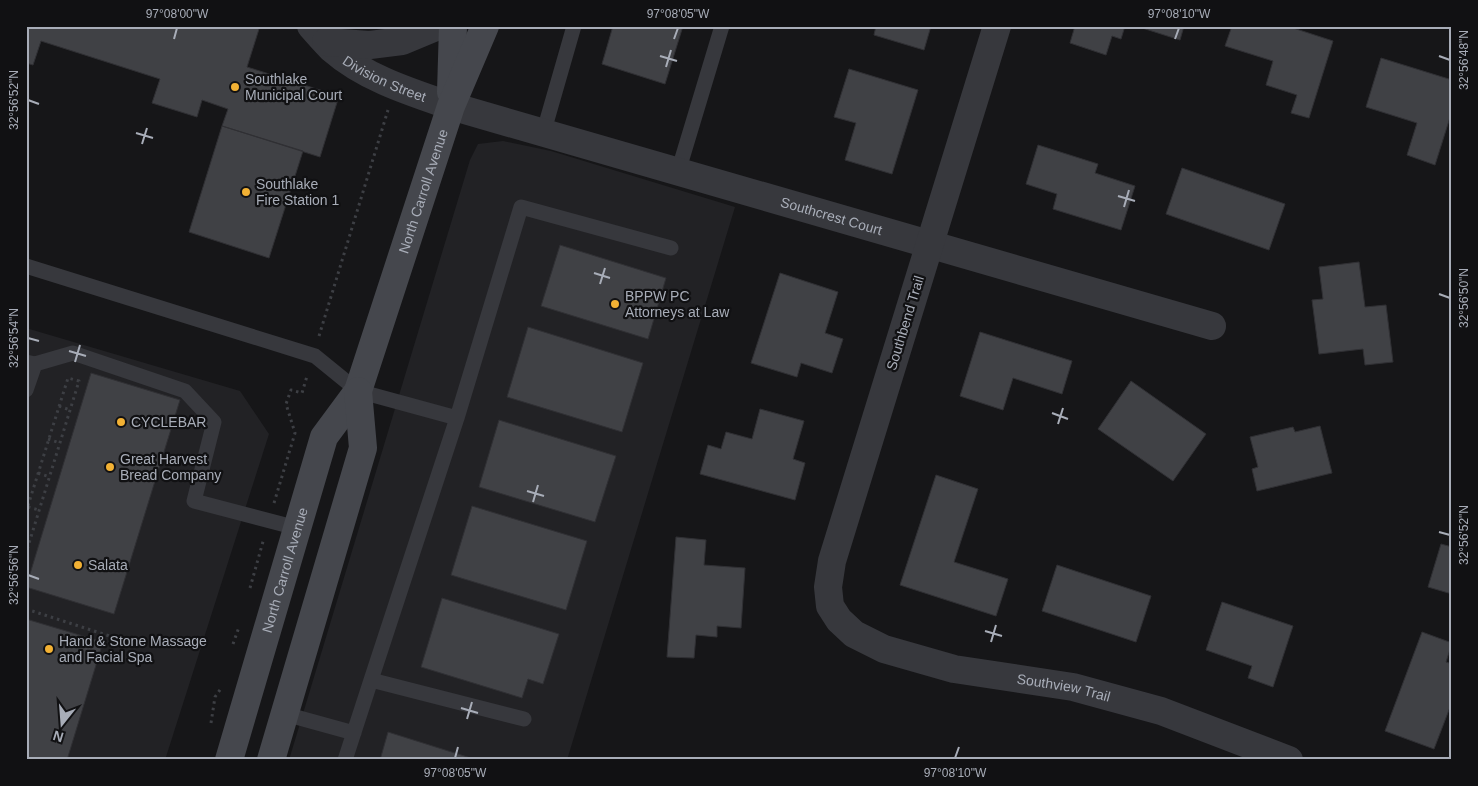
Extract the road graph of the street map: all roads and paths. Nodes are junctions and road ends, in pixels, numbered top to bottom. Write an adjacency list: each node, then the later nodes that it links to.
1 (438, 26): 7 (street, Division Street)
2 (453, 26): 9 (main road, North Carroll Avenue)
3 (485, 26): 9 (main road, North Carroll Avenue)
4 (574, 26): 10 (lane)
5 (722, 26): 11 (lane)
6 (998, 26): 12 (street, Southbend Trail)
7 (318, 34): 8 (street, Division Street)
8 (396, 87): 9 (street, Division Street); 16 (path)
9 (451, 106): 10 (street, Southcrest Court); 19 (main road, North Carroll Avenue)
10 (544, 134): 11 (street, Southcrest Court)
11 (678, 172): 12 (street, Southcrest Court)
12 (929, 244): 15 (street, Southcrest Court); 35 (street, Southbend Trail)
13 (671, 248): 22 (lane)
14 (26, 266): 16 (lane)
15 (1212, 326)
16 (313, 356): 19 (lane); 30 (path)
17 (30, 363): 18 (lane); 30 (lane)
18 (26, 390)
19 (358, 391): 22 (lane); 31 (main road, North Carroll Avenue); 41 (main road, North Carroll Avenue)
20 (59, 406): 21 (path); 21 (path); 23 (path)
21 (70, 410): 24 (path)
22 (457, 418): 40 (lane)
23 (48, 439): 24 (path); 25 (path)
24 (60, 443): 26 (path)
25 (38, 473): 26 (path); 27 (path)
26 (50, 477): 28 (path)
27 (28, 507): 28 (path); 29 (path)
28 (39, 510): 32 (path)
29 (26, 512)
30 (269, 521): 31 (lane); 33 (path)
31 (298, 528): 45 (main road, North Carroll Avenue)
32 (26, 553)
33 (249, 596)
34 (26, 609): 37 (path)
35 (839, 620): 48 (street, Southview Trail)
36 (241, 623): 38 (path)
37 (125, 641)
38 (232, 650)
39 (225, 678): 43 (path)
40 (371, 680): 42 (lane); 44 (lane)
41 (285, 714): 44 (lane); 46 (main road, North Carroll Avenue)
42 (524, 719)
43 (210, 726)
44 (354, 733): 47 (lane)
45 (228, 760)
46 (271, 760)
47 (345, 760)
48 (1289, 760)

